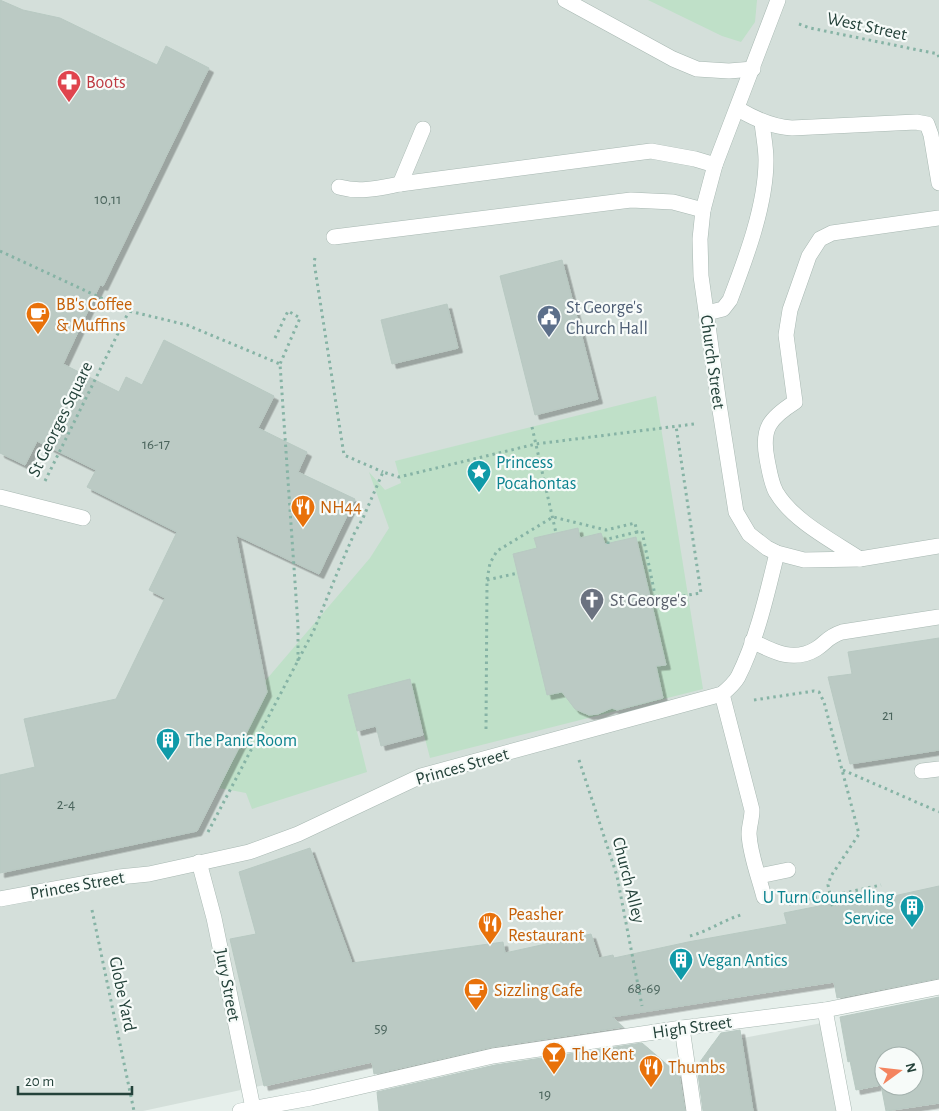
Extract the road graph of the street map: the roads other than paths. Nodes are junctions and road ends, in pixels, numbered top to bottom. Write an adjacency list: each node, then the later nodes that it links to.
1 (565, 0): 3 (street)
2 (778, 0): 3 (street, Church Street)
3 (753, 69): 4 (street, Church Street)
4 (738, 109): 5 (street); 7 (street, Church Street)
5 (762, 122): 8 (street); 14 (street)
6 (423, 130): 9 (street)
7 (715, 165): 9 (street); 11 (street, Church Street)
8 (939, 183)
9 (400, 184): 10 (street)
10 (340, 187)
11 (703, 210): 13 (street); 14 (street, Church Street)
12 (939, 218): 19 (street)
13 (334, 237)
14 (707, 313): 18 (street, Church Street)
15 (0, 497): 16 (street)
16 (84, 518)
17 (939, 546): 19 (street, Church Street)
18 (778, 553): 19 (street, Church Street); 21 (street)
19 (860, 559)
20 (939, 617): 21 (street)
21 (752, 641): 22 (street)
22 (722, 694): 25 (street, Princes Street); 27 (street)
23 (939, 769): 24 (street)
24 (922, 771)
25 (199, 862): 29 (street, Princes Street); 33 (street, Jury Street)
26 (788, 870): 27 (street)
27 (759, 876): 28 (street)
28 (764, 897)
29 (0, 899)
30 (939, 986): 31 (street, High Street)
31 (825, 1010): 32 (street, High Street); 35 (street)
32 (682, 1028): 33 (street, High Street); 34 (street)
33 (247, 1110)
34 (694, 1111)
35 (844, 1111)

